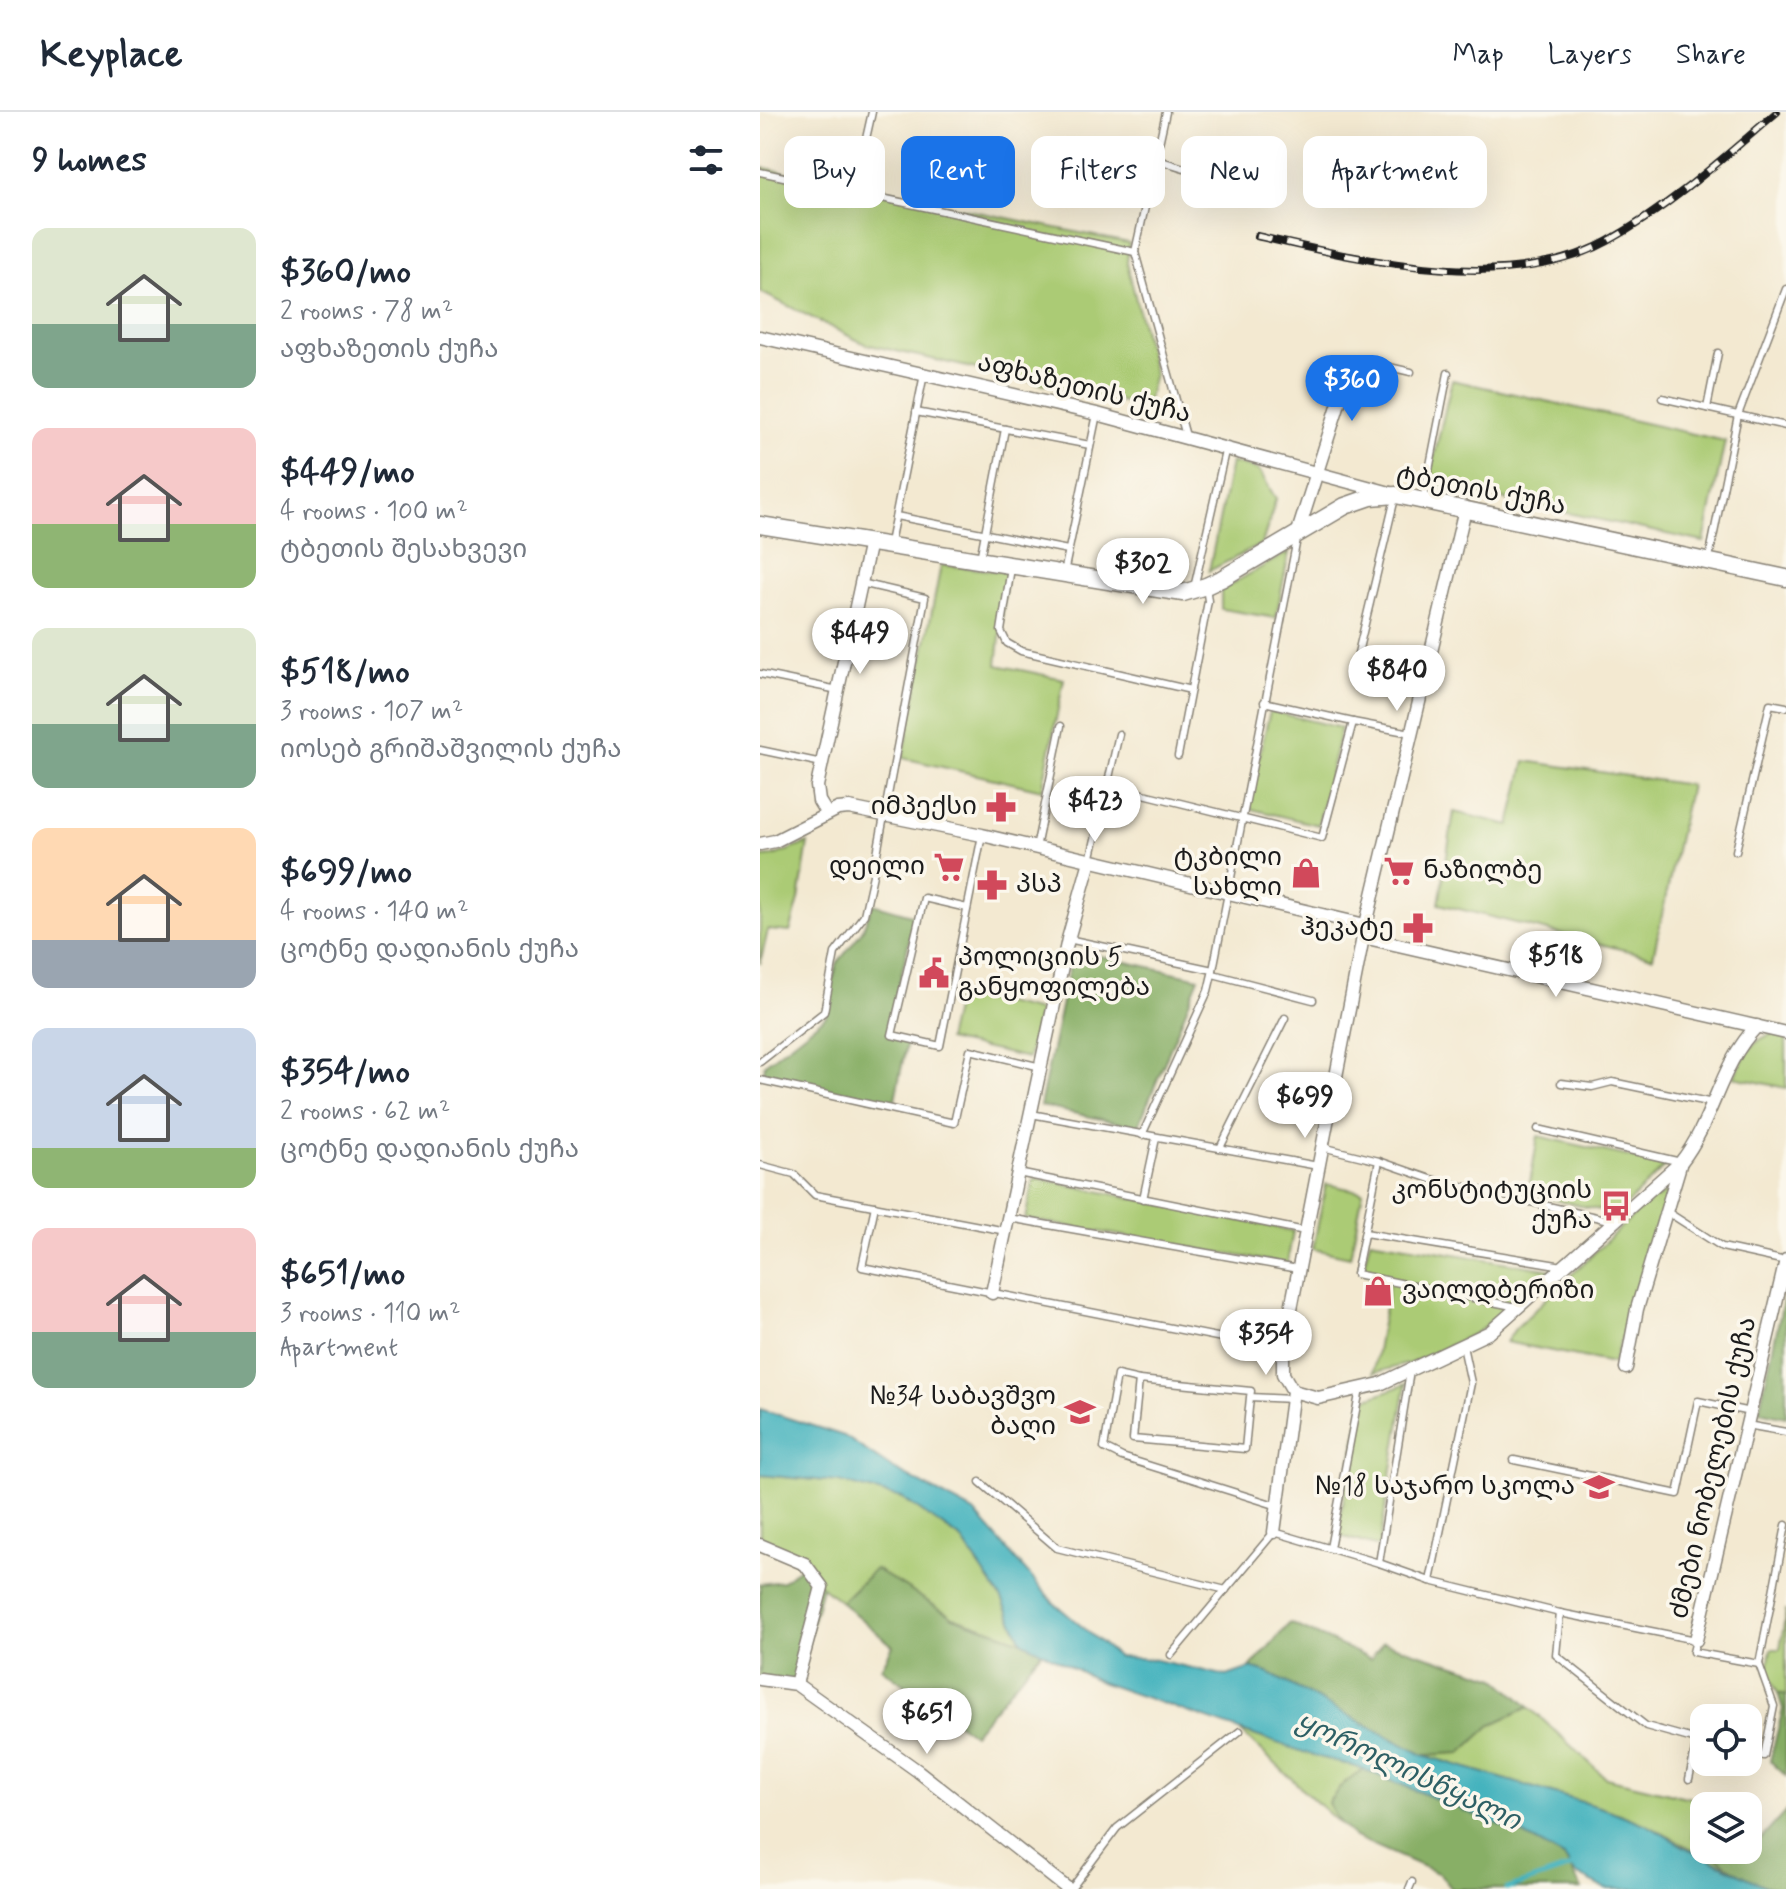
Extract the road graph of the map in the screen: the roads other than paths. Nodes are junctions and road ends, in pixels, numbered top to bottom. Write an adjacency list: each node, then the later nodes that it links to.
1 (872, 112): 3 (lane)
2 (1166, 112): 4 (lane)
3 (867, 136)
4 (1160, 136)
5 (760, 172): 6 (lane)
6 (784, 177)
7 (885, 199): 9 (lane)
8 (1144, 208): 9 (lane)
9 (1135, 252): 24 (lane)
10 (1786, 289): 21 (lane)
11 (760, 337): 16 (street, აფხაზეთის ქუჩა)
12 (1718, 353): 18 (lane)
13 (1351, 365): 14 (lane); 27 (street)
14 (1411, 372)
15 (1448, 373): 29 (lane)
16 (924, 374): 19 (lane); 20 (street, აფხაზეთის ქუჩა)
17 (1662, 398): 18 (lane)
18 (1707, 408): 21 (lane)
19 (916, 412): 23 (lane); 31 (lane)
20 (1097, 414): 24 (street, აფხაზეთის ქუჩა); 25 (lane)
21 (1738, 415): 22 (lane); 39 (lane)
22 (1786, 426)
23 (1005, 429): 25 (lane); 33 (lane)
24 (1186, 436): 26 (street, აფხაზეთის ქუჩა)
25 (1090, 445): 37 (lane)
26 (1226, 447): 27 (street, აფხაზეთის ქუჩა); 44 (lane)
27 (1319, 472): 28 (street, აფხაზეთის ქუჩა); 34 (street)
28 (1396, 495): 29 (street, ტბეთის ქუჩა); 34 (street, ტბეთის ქუჩა); 45 (lane)
29 (1423, 501): 30 (street, ტბეთის ქუჩა)
30 (1465, 509): 39 (street, ტბეთის ქუჩა); 45 (street)
31 (896, 516): 33 (lane); 36 (lane)
32 (760, 525): 35 (street)
33 (985, 534): 37 (lane); 38 (lane)
34 (1297, 535): 44 (street, ტბეთის ქუჩა); 49 (lane)
35 (870, 542): 36 (street); 43 (street)
36 (890, 546): 38 (street)
37 (1068, 550): 41 (lane)
38 (980, 560): 40 (street)
39 (1708, 562): 42 (street, ტბეთის ქუჩა)
40 (1012, 565): 41 (street); 48 (lane)
41 (1064, 573): 44 (street)
42 (1786, 578)
43 (861, 583): 47 (street); 60 (lane)
44 (1200, 588): 48 (lane)
45 (1426, 671): 53 (street)
46 (760, 674): 47 (lane)
47 (838, 690): 57 (street)
48 (1191, 690): 56 (lane)
49 (1264, 702): 51 (lane); 61 (lane)
50 (1786, 707): 65 (lane)
51 (1353, 722): 53 (lane); 61 (lane)
52 (1061, 726): 64 (lane)
53 (1411, 733): 69 (street)
54 (1119, 734): 58 (lane)
55 (760, 750): 57 (lane)
56 (1178, 756)
57 (822, 763): 59 (street)
58 (1107, 785): 61 (lane); 66 (lane)
59 (827, 814): 60 (street); 63 (street)
60 (886, 814): 62 (street); 76 (lane)
61 (1242, 817): 67 (lane)
62 (982, 835): 64 (street); 68 (lane)
63 (760, 844)
64 (1036, 848): 66 (street)
65 (1736, 851)
66 (1090, 861): 67 (street); 70 (street)
67 (1227, 893): 69 (street); 71 (lane)
68 (967, 908): 68 (lane)
69 (1364, 931): 74 (street); 85 (street)
70 (1068, 939): 71 (lane); 77 (street)
71 (1213, 972): 72 (lane); 83 (lane)
72 (1313, 1000)
73 (1285, 1018): 86 (lane)
74 (1757, 1026): 75 (street); 80 (street)
75 (1786, 1033)
76 (760, 1062)
77 (1041, 1067): 78 (lane); 81 (street)
78 (760, 1080)
79 (1561, 1083): 80 (lane)
80 (1713, 1103): 88 (street)
81 (1031, 1114): 83 (lane); 91 (street)
82 (1538, 1129): 88 (lane)
83 (1142, 1135): 84 (lane)
84 (1156, 1138): 86 (lane); 92 (lane)
85 (1322, 1147): 87 (lane); 90 (street)
86 (1220, 1148): 90 (lane)
87 (1379, 1161): 95 (lane); 98 (lane)
88 (1681, 1162): 94 (street); 95 (street)
89 (760, 1165): 93 (lane)
90 (1318, 1166): 97 (street)
91 (1018, 1173): 92 (lane); 96 (street)
92 (1143, 1199): 97 (lane)
93 (875, 1206): 96 (lane); 102 (lane)
94 (1666, 1211): 99 (lane); 106 (street)
95 (1614, 1222): 100 (street)
96 (1007, 1225): 101 (lane); 102 (street)
97 (1306, 1231): 101 (street)
98 (1365, 1233): 100 (lane); 103 (lane)
99 (1786, 1260): 112 (street, ძმები ნობელების ქუჩა)
100 (1564, 1267): 103 (street)
101 (1298, 1269): 105 (street)
102 (992, 1293): 105 (lane)
103 (1520, 1308): 104 (street)
104 (1463, 1346): 107 (street); 122 (lane)
105 (1283, 1350): 110 (street)
106 (1626, 1368)
107 (1410, 1371): 109 (street); 121 (lane)
108 (1139, 1380): 111 (lane); 111 (lane); 116 (lane)
109 (1360, 1389): 110 (street); 120 (lane)
110 (1293, 1395): 111 (lane); 116 (street)
111 (1250, 1397)
112 (1748, 1419): 113 (lane); 114 (lane); 125 (street, ძმები ნობელების ქუჩა)
113 (1786, 1432)
114 (1514, 1460)
115 (980, 1482): 123 (lane)
116 (1278, 1506): 118 (street)
117 (1786, 1525): 127 (lane)
118 (1274, 1532): 120 (lane); 123 (lane)
119 (760, 1545): 129 (street)
120 (1330, 1548): 121 (lane)
121 (1379, 1563): 122 (lane)
122 (1430, 1581): 124 (lane)
123 (1226, 1590): 126 (lane)
124 (1560, 1613): 125 (lane); 131 (lane)
125 (1696, 1640): 127 (lane)
126 (1171, 1655)
127 (1759, 1664): 132 (lane)
128 (760, 1679): 129 (street)
129 (796, 1684): 135 (street)
130 (1240, 1731): 135 (lane)
131 (1690, 1738)
132 (1762, 1756)
133 (1690, 1776): 134 (lane)
134 (1689, 1779)
135 (1070, 1889)

